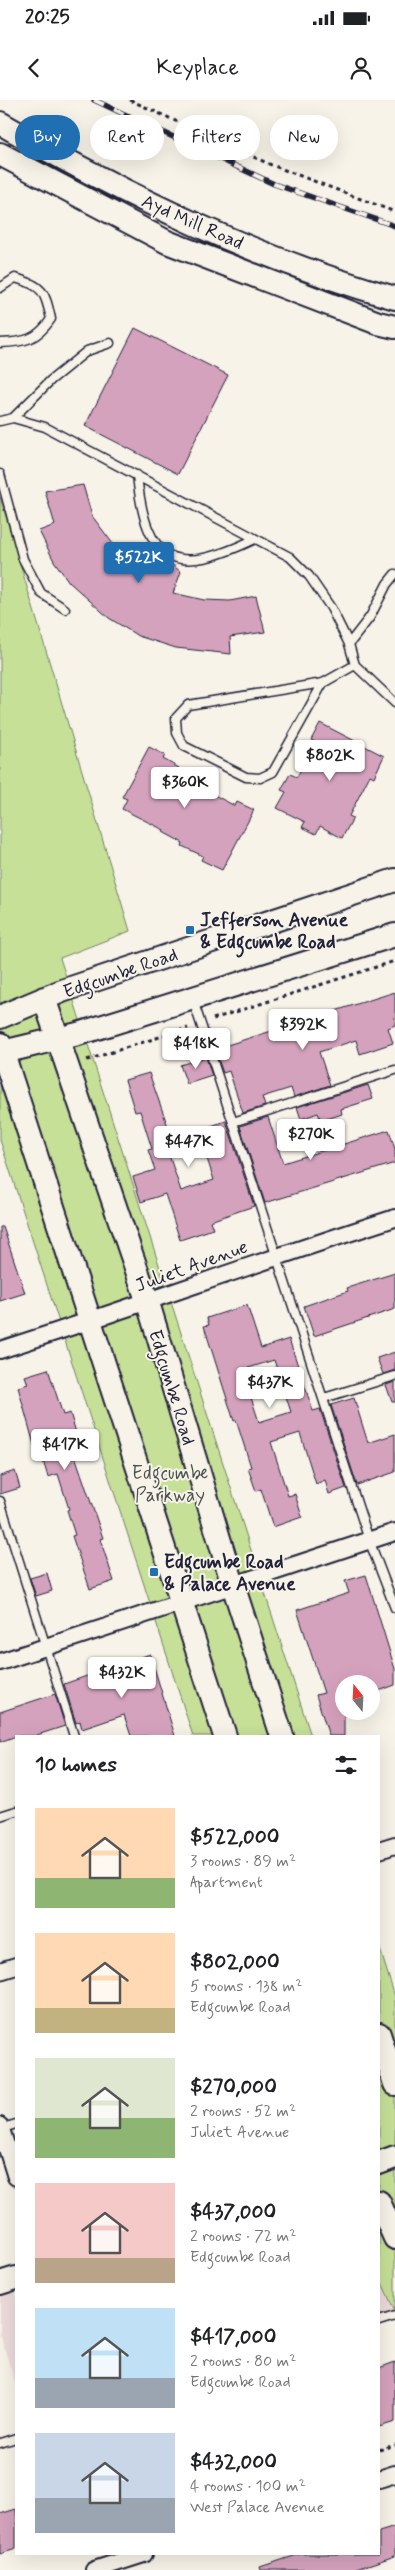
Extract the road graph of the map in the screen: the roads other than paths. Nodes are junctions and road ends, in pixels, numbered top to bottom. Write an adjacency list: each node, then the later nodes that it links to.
1 (0, 122): 4 (street, Ayd Mill Road)
2 (0, 154): 5 (street, Ayd Mill Road)
3 (0, 288): 6 (lane)
4 (395, 298)
5 (395, 327)
6 (0, 343)
7 (110, 343): 8 (lane)
8 (13, 418): 9 (lane); 11 (lane)
9 (0, 422)
10 (0, 474): 14 (lane)
11 (137, 475): 12 (lane); 12 (lane)
12 (256, 539): 15 (lane)
13 (395, 574): 15 (lane)
14 (65, 608)
15 (349, 644): 16 (lane)
16 (355, 665): 17 (lane); 18 (lane)
17 (323, 683): 17 (lane)
18 (395, 702)
19 (395, 880): 21 (street, Edgcumbe Road)
20 (395, 935): 22 (street)
21 (44, 998): 23 (street, Edgcumbe Road); 24 (street, Edgcumbe Road)
22 (193, 1000): 24 (street); 27 (lane)
23 (0, 1017)
24 (59, 1040): 25 (street); 30 (street, Edgcumbe Road)
25 (1, 1050): 31 (street)
26 (395, 1070): 27 (lane)
27 (232, 1122): 29 (lane)
28 (395, 1218): 29 (street, Juliet Avenue)
29 (276, 1256): 30 (street, Juliet Avenue); 34 (lane)
30 (148, 1302): 31 (street, Juliet Avenue); 38 (street, Edgcumbe Road)
31 (88, 1321): 32 (street, Juliet Avenue); 39 (street)
32 (0, 1350)
33 (395, 1376): 34 (lane)
34 (324, 1398): 37 (lane)
35 (0, 1502): 41 (lane)
36 (395, 1532): 37 (street)
37 (369, 1540): 38 (street); 40 (lane)
38 (233, 1586): 39 (street); 45 (street, Edgcumbe Road)
39 (182, 1602): 41 (street); 44 (street)
40 (395, 1608)
41 (45, 1648): 42 (street); 43 (lane)
42 (0, 1662)
43 (74, 1735)
44 (225, 1735)
45 (282, 1735)
46 (15, 1811): 47 (lane)
47 (0, 1816)
48 (395, 1845): 49 (street)
49 (380, 1850)
50 (15, 1966): 51 (street)
51 (0, 1971)
52 (380, 2037): 53 (street)
53 (395, 2084)
54 (4, 2127): 57 (street)
55 (395, 2157): 56 (street)
56 (380, 2163)
57 (15, 2173)
58 (380, 2204): 59 (street)
59 (395, 2238)
60 (15, 2278): 61 (street)
61 (0, 2283)
62 (395, 2316): 63 (lane)
63 (380, 2321)
64 (15, 2438): 65 (lane)
65 (0, 2443)
66 (395, 2474): 67 (street)
67 (380, 2479)
68 (141, 2558): 69 (street)
69 (94, 2570)

